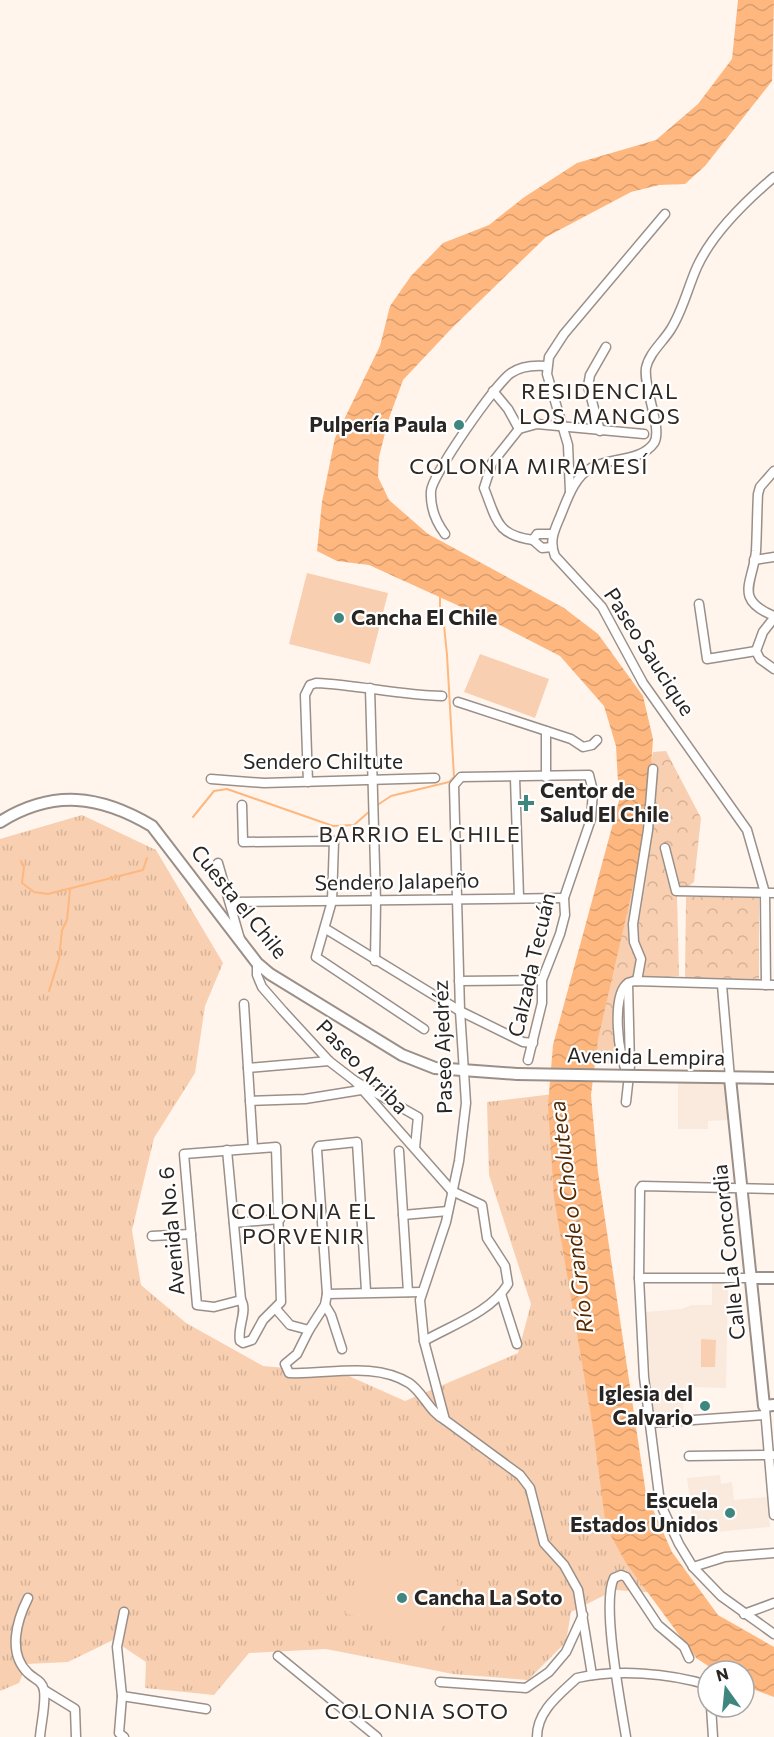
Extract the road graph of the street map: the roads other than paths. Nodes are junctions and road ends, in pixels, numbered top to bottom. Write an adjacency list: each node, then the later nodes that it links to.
1 (774, 177): 11 (street)
2 (665, 214): 4 (street)
3 (606, 347): 8 (street)
4 (546, 366): 5 (street); 7 (street)
5 (493, 392): 6 (street); 12 (street)
6 (519, 429): 7 (street); 14 (street)
7 (564, 429): 8 (street); 11 (street)
8 (600, 431): 9 (street)
9 (644, 434)
10 (774, 471): 17 (street)
11 (570, 493): 13 (street)
12 (445, 534)
13 (552, 534): 14 (street); 15 (street)
14 (533, 540): 15 (street)
15 (552, 547): 38 (street, Paseo Saucique)
16 (774, 557): 17 (street)
17 (753, 560): 19 (street)
18 (699, 604): 20 (street)
19 (774, 617): 20 (street)
20 (756, 651): 21 (street)
21 (774, 669)
22 (370, 688): 23 (street); 32 (street); 33 (street)
23 (442, 696)
24 (458, 702): 25 (street)
25 (546, 731): 26 (street); 28 (street)
26 (597, 740)
27 (652, 769): 51 (street)
28 (546, 777): 31 (street); 40 (street, Calzada Tecuán)
29 (211, 778): 33 (street, Sendero Chiltute)
30 (435, 778): 32 (street, Sendero Chiltute)
31 (515, 778): 39 (street); 42 (street, Paseo Ajedréz)
32 (372, 780): 33 (street, Sendero Chiltute); 44 (street)
33 (308, 782)
34 (242, 805): 41 (street)
35 (0, 822): 46 (main road, Cuesta el Chile)
36 (665, 848): 38 (street)
37 (218, 863): 43 (street)
38 (770, 893): 53 (street, Paseo Saucique)
39 (519, 897): 40 (street, Sendero Jalapeño); 42 (street, Sendero Jalapeño)
40 (564, 898): 49 (street, Calzada Tecuán)
41 (332, 901): 43 (street, Sendero Jalapeño); 44 (street, Sendero Jalapeño); 45 (street)
42 (458, 901): 44 (street, Sendero Jalapeño); 50 (street, Paseo Ajedréz)
43 (231, 902): 46 (street)
44 (376, 902): 47 (street)
45 (326, 929): 47 (street); 56 (street)
46 (240, 940): 48 (main road, Cuesta el Chile)
47 (375, 961): 55 (street)
48 (257, 963): 59 (street, Paseo Arriba); 61 (main road, Cuesta el Chile)
49 (542, 980): 50 (street); 57 (street, Calzada Tecuán)
50 (459, 981): 55 (street, Paseo Ajedréz)
51 (633, 982): 52 (street); 63 (street)
52 (722, 985): 53 (street); 64 (street, Calle La Concordia)
53 (770, 985)
54 (244, 1004): 60 (street)
55 (460, 1011): 57 (street); 61 (street, Paseo Ajedréz)
56 (424, 1029)
57 (533, 1043): 58 (street, Calzada Tecuán)
58 (528, 1060)
59 (329, 1061): 60 (street); 66 (street, Paseo Arriba)
60 (248, 1068): 68 (street)
61 (463, 1070): 62 (main road, Cuesta el Chile); 76 (street, Paseo Ajedréz)
62 (518, 1074): 63 (main road, Avenida Lempira, bridge)
63 (634, 1075): 64 (main road, Avenida Lempira); 69 (street)
64 (730, 1078): 65 (main road, Avenida Lempira); 74 (main road, Calle La Concordia)
65 (774, 1078)
66 (355, 1081): 67 (street, Paseo Arriba); 71 (street)
67 (361, 1090): 68 (street); 71 (street, Paseo Arriba)
68 (250, 1101): 70 (street)
69 (626, 1102)
70 (253, 1148): 72 (street); 79 (street)
71 (415, 1148): 76 (street, Paseo Arriba)
72 (227, 1150): 80 (street); 81 (street, Avenida No. 6)
73 (399, 1151): 78 (street)
74 (741, 1189): 75 (street); 83 (street); 84 (main road, Calle La Concordia)
75 (774, 1189)
76 (452, 1191): 77 (street, Paseo Ajedréz); 90 (street)
77 (448, 1211): 78 (street); 88 (street, Paseo Ajedréz)
78 (403, 1215): 87 (street)
79 (280, 1219): 80 (street); 93 (street)
80 (234, 1223): 91 (street)
81 (191, 1233): 82 (street); 91 (street, Avenida No. 6)
82 (152, 1236)
83 (639, 1278): 84 (street); 100 (street)
84 (752, 1278): 85 (main road); 98 (main road, Calle La Concordia)
85 (774, 1278)
86 (366, 1291): 87 (street); 89 (street); 89 (street)
87 (408, 1292): 88 (street)
88 (422, 1292): 95 (street, Paseo Ajedréz)
89 (327, 1294): 92 (street)
90 (501, 1294): 95 (street); 96 (street)
91 (241, 1300): 93 (street)
92 (325, 1305): 94 (street); 97 (street)
93 (278, 1306): 94 (street)
94 (309, 1330): 99 (street)
95 (424, 1341): 99 (street, Paseo Ajedréz)
96 (517, 1344)
97 (342, 1349)
98 (768, 1408): 100 (street); 101 (street, Calle La Concordia)
99 (446, 1420): 110 (street)
100 (651, 1423): 105 (street)
101 (771, 1455): 102 (street); 103 (street, Calle La Concordia)
102 (689, 1456)
103 (774, 1515)
104 (774, 1553): 105 (street)
105 (693, 1567): 109 (street)
106 (28, 1598): 118 (street)
107 (774, 1603): 109 (street)
108 (124, 1612): 119 (street)
109 (744, 1614): 111 (street)
110 (583, 1615): 114 (street); 117 (street)
111 (774, 1634)
112 (278, 1656): 125 (street)
113 (689, 1658): 115 (street)
114 (592, 1675): 115 (street); 126 (street)
115 (617, 1675): 116 (street); 127 (street)
116 (696, 1681)
117 (440, 1682)
118 (44, 1690): 122 (street); 123 (street)
119 (122, 1696): 120 (street); 124 (street)
120 (206, 1709)
121 (712, 1719): 128 (street)
122 (39, 1737)
123 (76, 1737)
124 (124, 1737)
125 (377, 1737)
126 (537, 1737)
127 (626, 1737)
128 (713, 1737)

